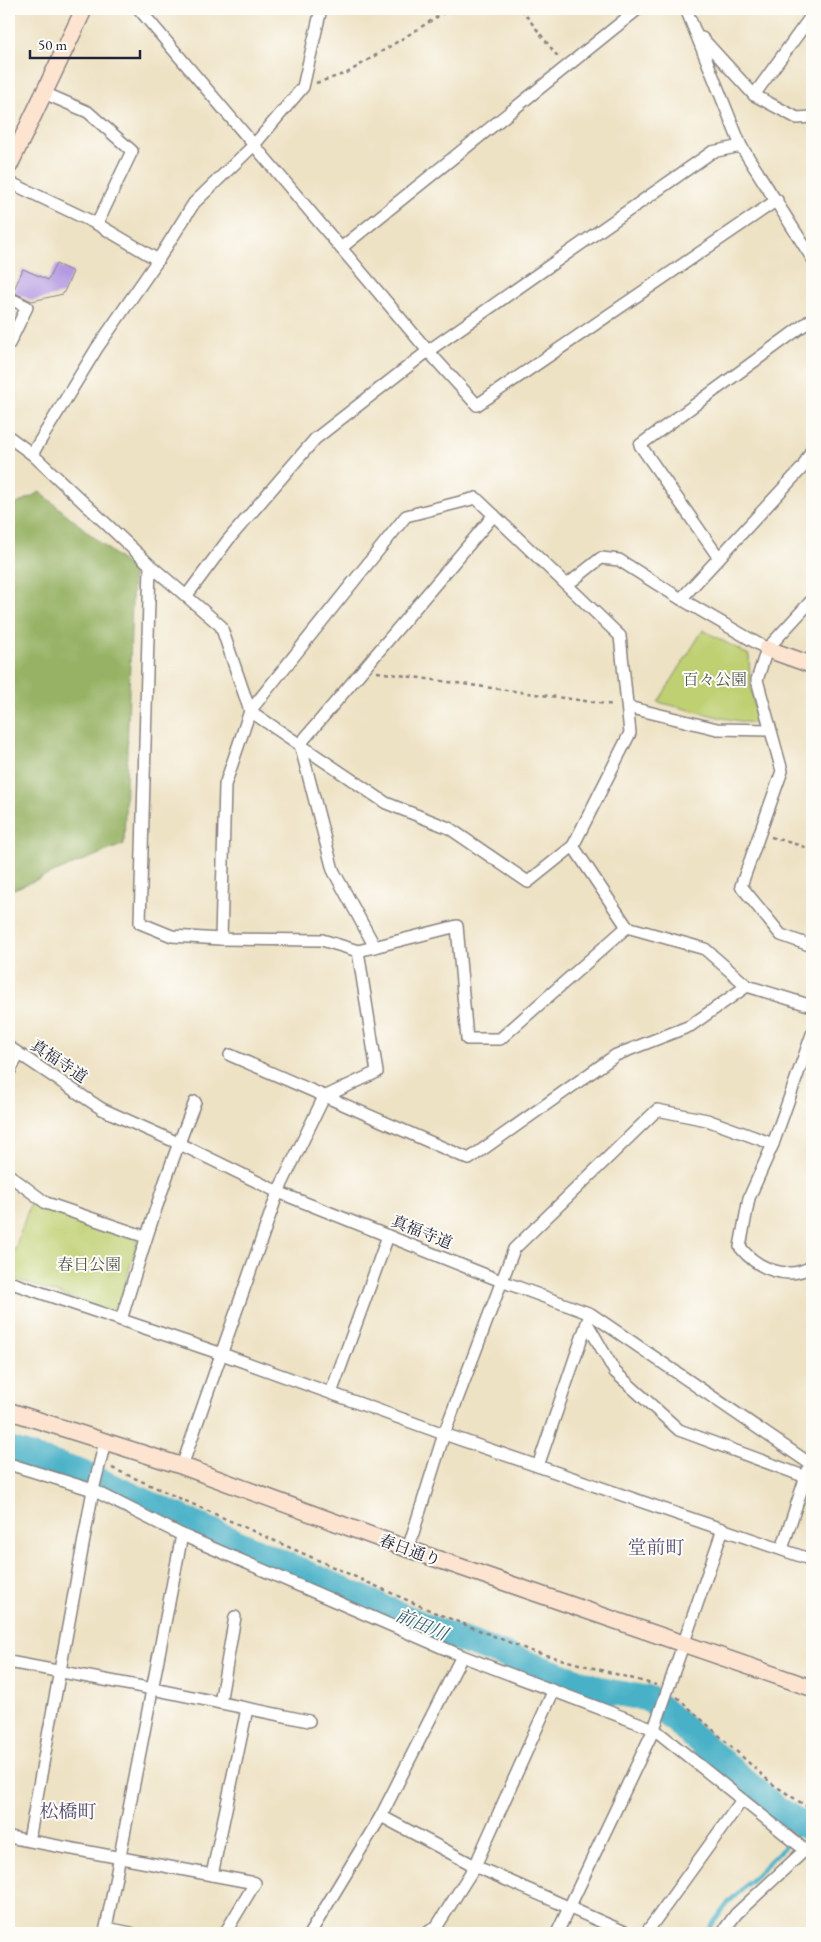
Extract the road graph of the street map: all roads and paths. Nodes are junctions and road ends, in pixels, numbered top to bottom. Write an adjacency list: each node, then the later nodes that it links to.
1 (84, 9): 12 (street)
2 (139, 9): 15 (street)
3 (321, 9): 11 (street)
4 (450, 9): 11 (path)
5 (521, 9): 10 (path)
6 (638, 9): 10 (street)
7 (686, 9): 9 (street)
8 (812, 15): 13 (street)
9 (696, 32): 13 (street); 16 (street)
10 (566, 67): 21 (street)
11 (303, 87): 15 (street)
12 (44, 93): 17 (street); 20 (street)
13 (754, 95): 14 (street)
14 (812, 118)
15 (254, 145): 21 (street); 23 (street)
16 (741, 146): 19 (street); 27 (street)
17 (9, 166)
18 (9, 182): 20 (street)
19 (777, 200): 22 (street); 27 (street)
20 (97, 224): 23 (street)
21 (341, 248): 27 (street)
22 (812, 258)
23 (158, 260): 30 (street)
24 (9, 298): 26 (street)
25 (812, 319): 32 (street)
26 (9, 344)
27 (428, 351): 35 (street)
28 (9, 437): 30 (street)
29 (812, 449): 32 (street)
30 (32, 454): 33 (street)
31 (494, 515): 34 (street); 40 (street); 42 (street)
32 (718, 558): 36 (street)
33 (150, 564): 35 (street); 49 (street)
34 (567, 586): 36 (street); 41 (street)
35 (187, 595): 42 (street)
36 (681, 599): 38 (street)
37 (812, 600): 38 (street)
38 (767, 649): 39 (street); 43 (street)
39 (812, 665)
40 (362, 670): 41 (path); 44 (street)
41 (628, 706): 43 (street); 46 (street)
42 (250, 711): 44 (street); 49 (street)
43 (770, 730): 45 (street)
44 (300, 744): 46 (street); 51 (street)
45 (760, 833): 47 (path); 50 (street)
46 (573, 846): 48 (street)
47 (812, 849)
48 (626, 927): 51 (street); 53 (street)
49 (221, 939): 52 (street)
50 (812, 946)
51 (375, 947): 52 (street)
52 (358, 951): 60 (street)
53 (747, 986): 54 (street); 60 (street)
54 (812, 1006)
55 (812, 1034): 63 (street)
56 (9, 1046): 57 (street, 真福寺道)
57 (19, 1054): 59 (street); 62 (street, 真福寺道)
58 (230, 1055): 60 (street)
59 (9, 1072)
60 (324, 1097): 65 (street)
61 (195, 1102): 62 (street)
62 (178, 1143): 65 (street, 真福寺道); 67 (street)
63 (773, 1144): 68 (street); 69 (street)
64 (9, 1174): 67 (street)
65 (278, 1192): 66 (street, 真福寺道); 73 (street)
66 (388, 1236): 69 (street, 真福寺道); 74 (street)
67 (146, 1237): 72 (street)
68 (812, 1266)
69 (501, 1281): 71 (street, 真福寺道); 76 (street)
70 (9, 1282): 72 (street)
71 (589, 1318): 80 (street, 真福寺道); 82 (street); 83 (street)
72 (121, 1320): 73 (street)
73 (222, 1354): 74 (street); 81 (street)
74 (331, 1393): 76 (street)
75 (9, 1414): 77 (street, 春日通り)
76 (444, 1434): 82 (street); 87 (street)
77 (105, 1442): 78 (street); 81 (street, 春日通り)
78 (99, 1462): 84 (street); 97 (path)
79 (9, 1464): 84 (street)
80 (811, 1464): 83 (street)
81 (182, 1466): 87 (street, 春日通り)
82 (538, 1466): 85 (street)
83 (806, 1476): 88 (street)
84 (93, 1490): 86 (street); 94 (street)
85 (723, 1529): 88 (street); 91 (street)
86 (182, 1535): 92 (street); 96 (street)
87 (408, 1549): 91 (street, 春日通り)
88 (782, 1549): 89 (street)
89 (812, 1560)
90 (235, 1617): 99 (street)
91 (683, 1645): 95 (street, 春日通り); 97 (street)
92 (462, 1656): 98 (street); 105 (street)
93 (9, 1662): 94 (street)
94 (59, 1671): 96 (street); 107 (street)
95 (812, 1688)
96 (153, 1689): 99 (street); 109 (street)
97 (668, 1689): 102 (street); 104 (path)
98 (553, 1692): 102 (street); 110 (street)
99 (220, 1703): 100 (street)
100 (247, 1708): 101 (street); 111 (street)
101 (309, 1722)
102 (654, 1729): 103 (street); 112 (street)
103 (742, 1800): 108 (street); 120 (street)
104 (812, 1810)
105 (381, 1816): 110 (street); 116 (street)
106 (9, 1837): 107 (street)
107 (28, 1840): 109 (street)
108 (808, 1849): 121 (street)
109 (120, 1857): 111 (street); 113 (street)
110 (475, 1866): 112 (street); 117 (street)
111 (212, 1875): 115 (street)
112 (568, 1908): 118 (street); 119 (street)
113 (105, 1930): 114 (street)
114 (131, 1933)
115 (225, 1933)
116 (310, 1933)
117 (427, 1933)
118 (557, 1933)
119 (627, 1933)
120 (646, 1933)
121 (722, 1933)

